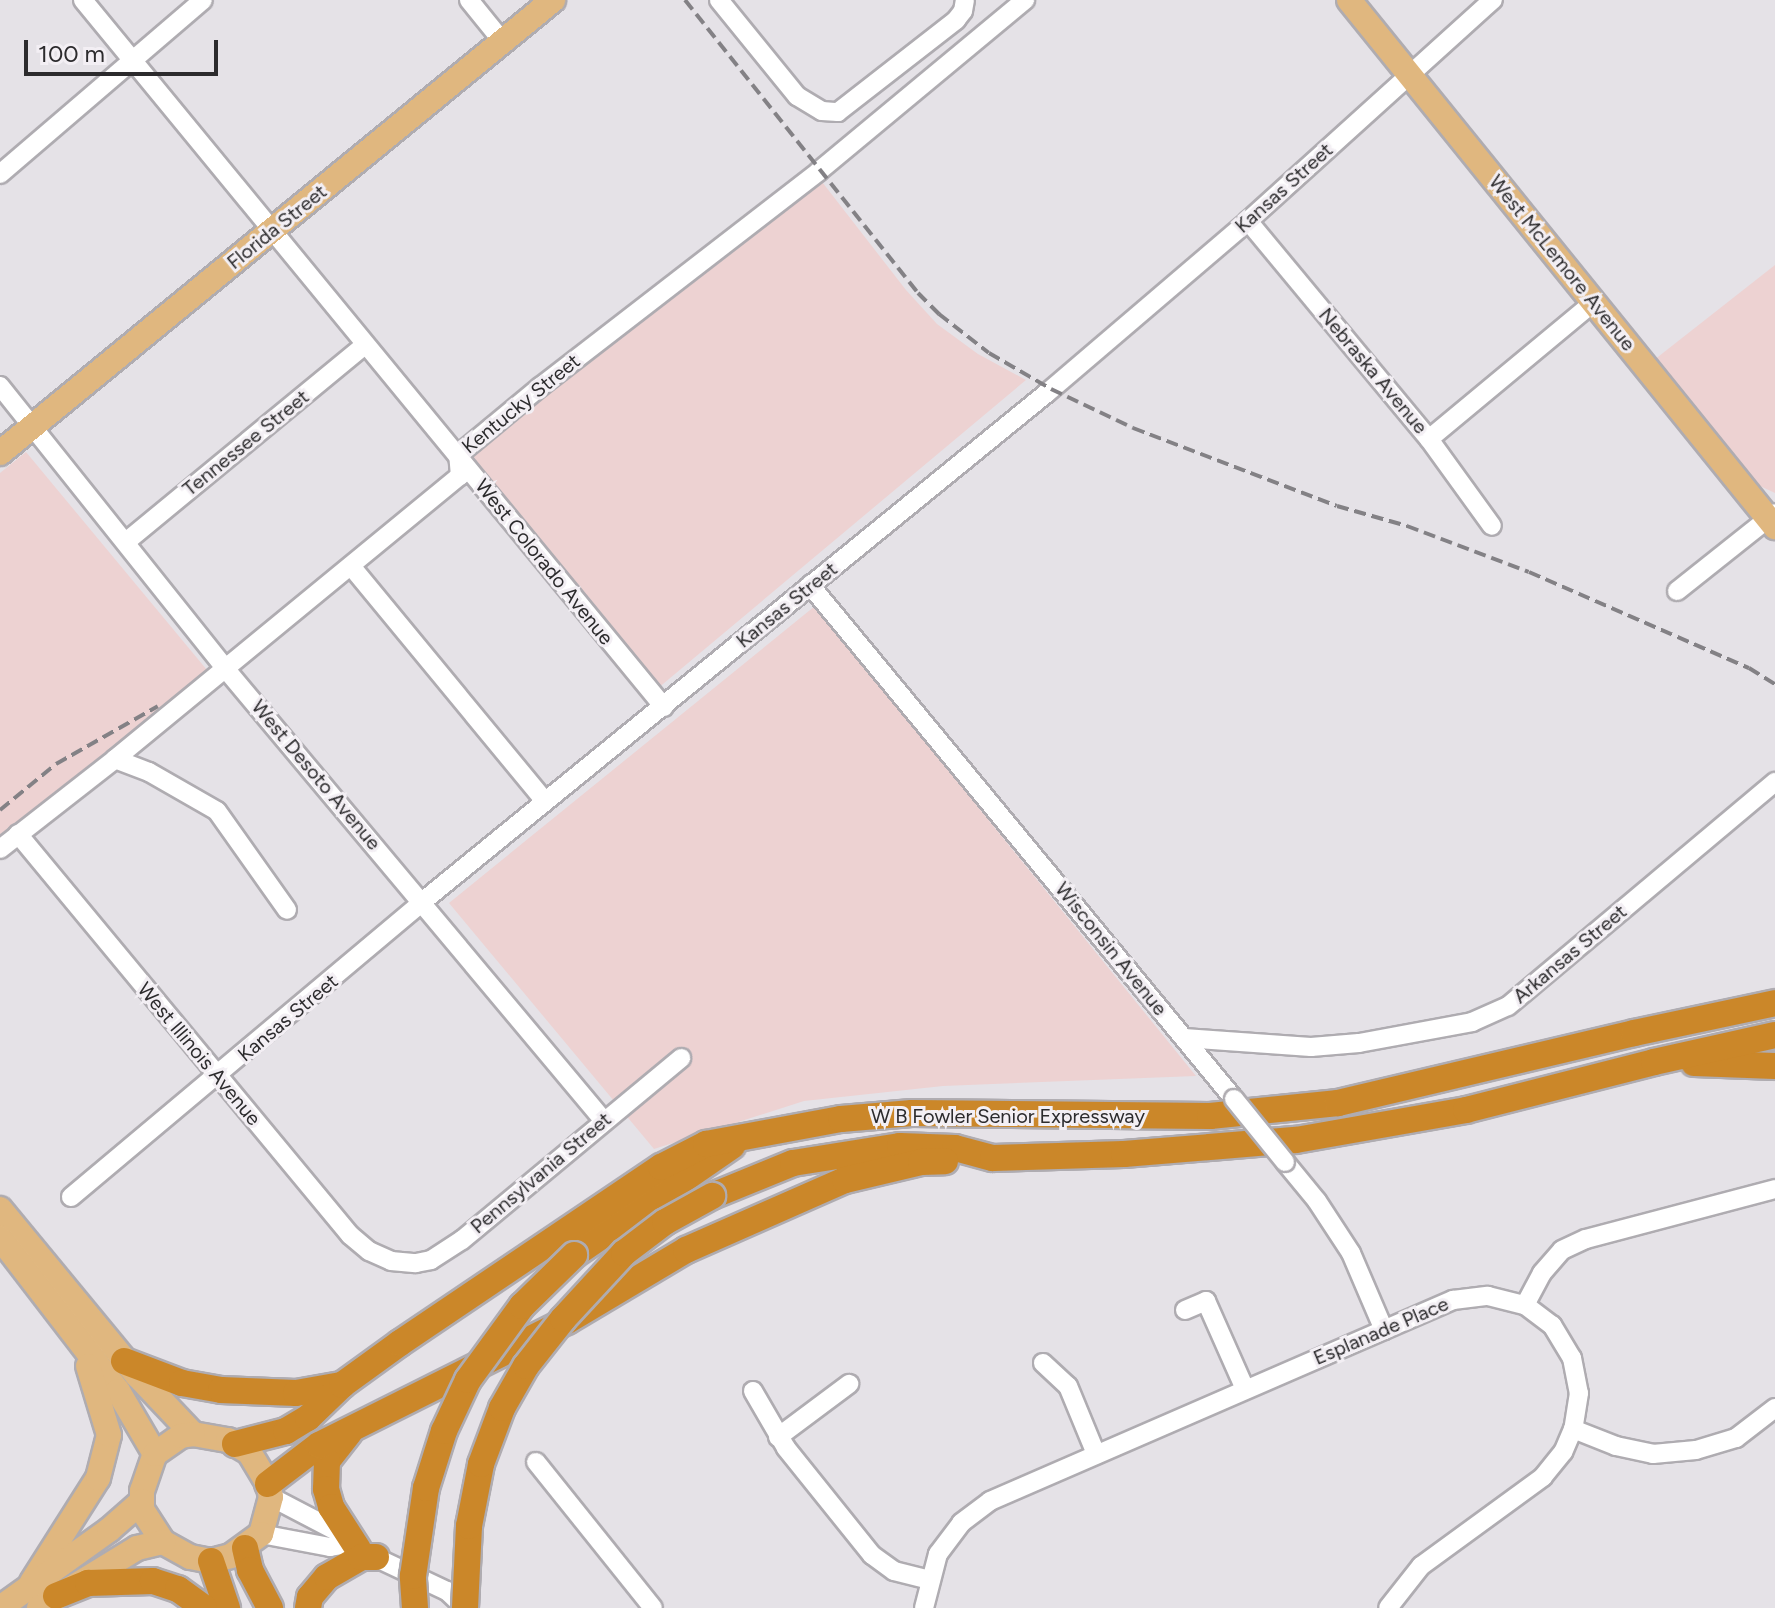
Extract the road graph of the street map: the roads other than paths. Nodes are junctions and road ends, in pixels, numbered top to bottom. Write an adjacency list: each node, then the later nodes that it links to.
1 (83, 0): 11 (street, West Colorado Avenue)
2 (203, 0): 11 (street)
3 (469, 0): 10 (street)
4 (553, 0): 10 (main road, Florida Street)
5 (719, 0): 6 (street)
6 (965, 0)
7 (1025, 0): 22 (street, Kentucky Street)
8 (1349, 0): 12 (main road, West McLemore Avenue)
9 (1493, 0): 12 (street, Kansas Street)
10 (503, 42): 15 (main road, Florida Street)
11 (132, 59): 13 (street); 15 (street, West Colorado Avenue)
12 (1408, 74): 14 (street, Kansas Street); 16 (main road, West McLemore Avenue)
13 (0, 174)
14 (1248, 221): 20 (street, Nebraska Avenue); 27 (street, Kansas Street)
15 (272, 230): 17 (street, West Colorado Avenue); 19 (main road, Florida Street)
16 (1593, 303): 20 (street); 23 (main road, West McLemore Avenue)
17 (365, 345): 22 (street, West Colorado Avenue); 25 (street, Tennessee Street)
18 (0, 386): 19 (street, West Desoto Avenue)
19 (31, 427): 21 (main road, Florida Street); 25 (street, West Desoto Avenue)
20 (1429, 439): 24 (street, Nebraska Avenue)
21 (0, 453)
22 (458, 455): 26 (street, Kentucky Street); 30 (street, West Colorado Avenue)
23 (1773, 520): 28 (street)
24 (1492, 526)
25 (127, 541): 29 (street, West Desoto Avenue)
26 (351, 566): 29 (street, Kentucky Street); 33 (street)
27 (810, 585): 30 (street, Kansas Street); 40 (street, Wisconsin Avenue)
28 (1677, 591)
29 (224, 667): 31 (street, Kentucky Street); 36 (street, West Desoto Avenue)
30 (664, 707): 33 (street, Kansas Street)
31 (115, 759): 34 (street, Kentucky Street); 37 (street)
32 (1775, 782): 40 (street, Arkansas Street)
33 (545, 801): 36 (street, Kansas Street)
34 (18, 834): 35 (street, Kentucky Street); 44 (street, West Illinois Avenue)
35 (0, 849)
36 (422, 902): 44 (street, Kansas Street); 45 (street, West Desoto Avenue)
37 (287, 910)
38 (1775, 1003): 46 (highway, W B Fowler Senior Expressway)
39 (1775, 1035): 42 (highway, W B Fowler Senior Expressway)
40 (1184, 1038): 55 (street, Wisconsin Avenue, bridge)
41 (681, 1058): 45 (street, Pennsylvania Street)
42 (1654, 1062): 43 (highway); 47 (highway, W B Fowler Senior Expressway)
43 (1775, 1066)
44 (217, 1078): 49 (street, Kansas Street); 52 (street, West Illinois Avenue)
45 (604, 1121): 52 (street, Pennsylvania Street)
46 (745, 1137): 60 (highway); 86 (highway, W B Fowler Senior Expressway, bridge)
47 (993, 1158): 64 (highway); 87 (highway, W B Fowler Senior Expressway, bridge)
48 (1775, 1189): 53 (street)
49 (71, 1197)
50 (0, 1209): 57 (main road)
51 (0, 1238): 56 (main road)
52 (391, 1261)
53 (1525, 1305): 55 (street, Esplanade Place); 65 (street, Esplanade Place)
54 (1185, 1310): 61 (street)
55 (1384, 1330): 61 (street, Esplanade Place)
56 (80, 1345): 69 (main road); 79 (main road)
57 (124, 1361): 60 (highway); 66 (main road)
58 (1043, 1363): 70 (street)
59 (849, 1384): 67 (street)
60 (342, 1385): 68 (highway)
61 (1245, 1389): 70 (street, Esplanade Place)
62 (753, 1391): 67 (street)
63 (1775, 1408): 65 (street)
64 (353, 1428): 72 (highway); 76 (highway)
65 (1573, 1429): 90 (street, Esplanade Place)
66 (193, 1434): 68 (main road); 69 (main road)
67 (778, 1437): 78 (street)
68 (235, 1444): 72 (main road)
69 (155, 1454): 73 (main road)
70 (1096, 1454): 78 (street, Esplanade Place)
71 (536, 1462): 88 (street)
72 (269, 1490): 74 (main road); 76 (street)
73 (142, 1501): 75 (main road); 79 (main road)
74 (253, 1541): 76 (street); 77 (main road); 84 (highway)
75 (163, 1542): 77 (main road); 80 (main road)
76 (360, 1550): 85 (highway); 87 (street)
77 (211, 1561): 83 (highway)
78 (930, 1580): 89 (street, Esplanade Place)
79 (32, 1582): 81 (main road)
80 (47, 1602): 82 (highway)
81 (0, 1608)
82 (204, 1608)
83 (227, 1608)
84 (270, 1608)
85 (308, 1608)
86 (415, 1608)
87 (465, 1608)
88 (653, 1608)
89 (924, 1608)
90 (1388, 1608)

